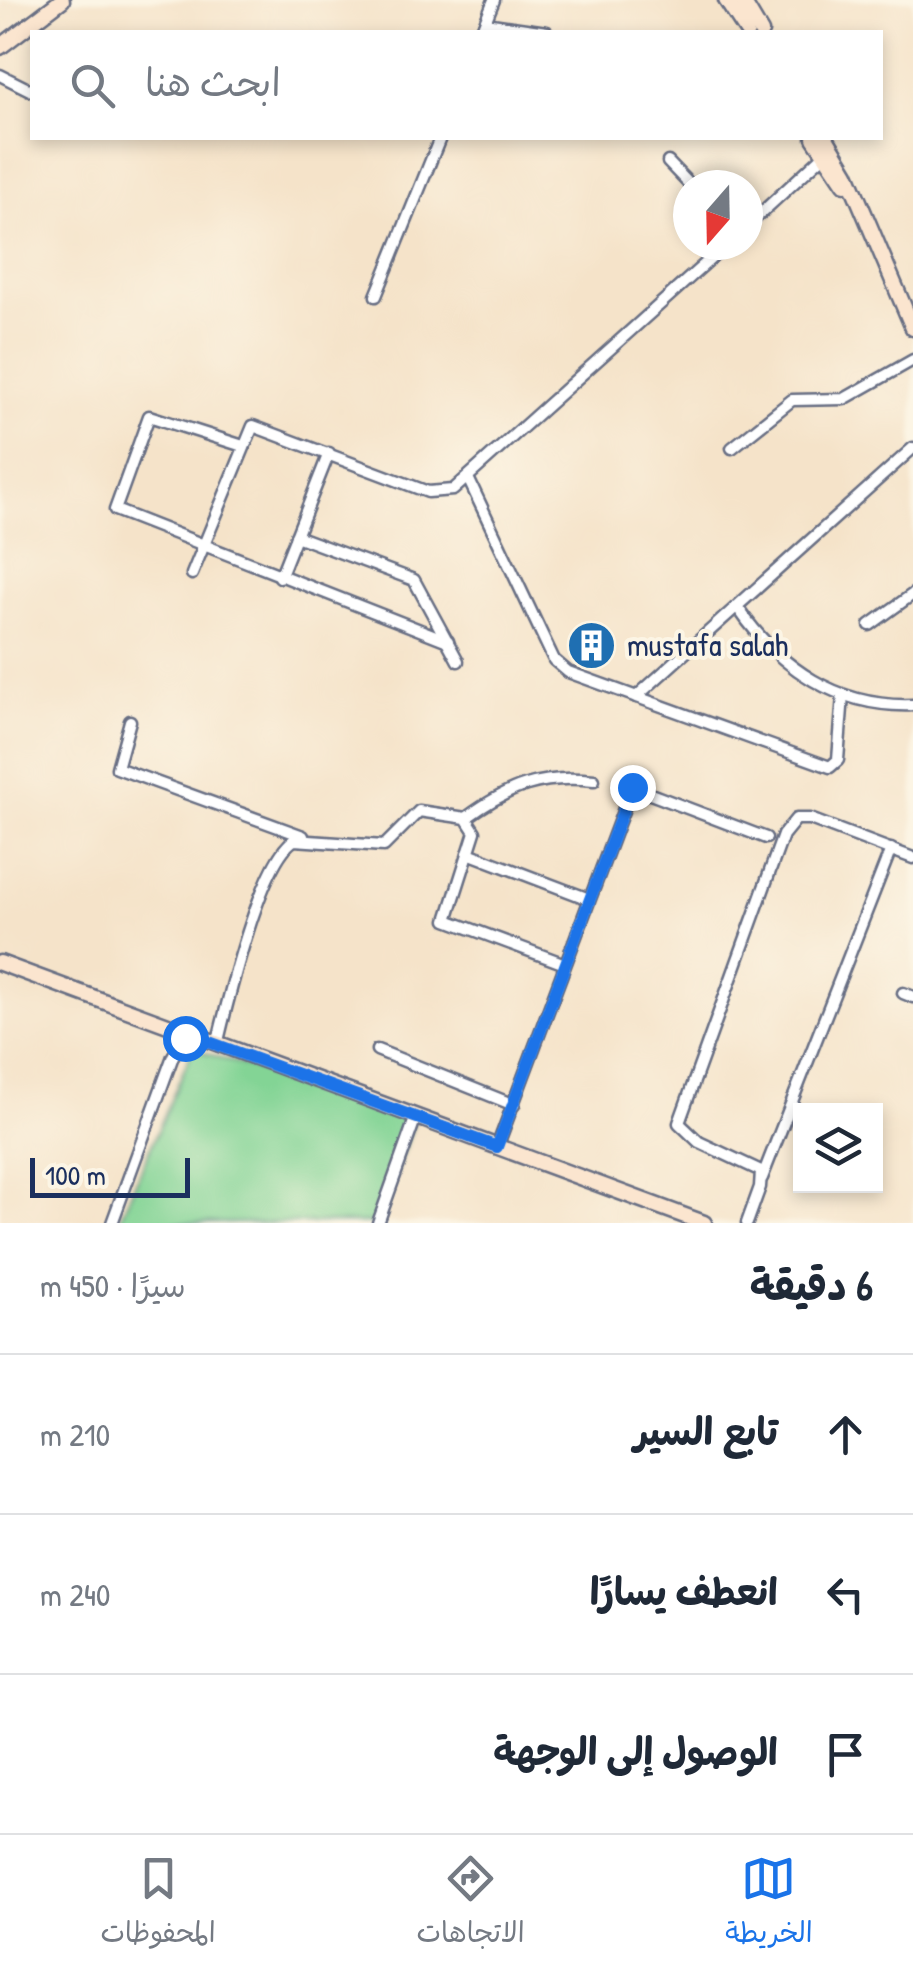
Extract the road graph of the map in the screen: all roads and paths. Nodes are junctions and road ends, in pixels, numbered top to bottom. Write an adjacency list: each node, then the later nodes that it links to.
1 (62, 0): 9 (main road)
2 (494, 0): 5 (street)
3 (726, 0): 7 (main road)
4 (747, 5): 8 (main road)
5 (483, 28): 6 (street)
6 (514, 30)
7 (747, 30)
8 (760, 30)
9 (0, 47)
10 (0, 75): 11 (street)
11 (30, 90)
12 (439, 140): 21 (street)
13 (815, 140): 15 (main road)
14 (827, 140): 18 (main road)
15 (825, 154): 18 (main road); 19 (street)
16 (668, 162): 17 (street)
17 (676, 170)
18 (853, 191): 22 (main road)
19 (763, 211)
20 (709, 260): 28 (street)
21 (376, 296)
22 (911, 321)
23 (913, 360): 25 (street)
24 (242, 446): 27 (street); 30 (street); 30 (street)
25 (732, 448)
26 (913, 448): 34 (street)
27 (329, 453): 28 (street); 29 (street)
28 (468, 478): 39 (street)
29 (296, 536): 32 (street); 36 (street)
30 (202, 547): 31 (street); 32 (street)
31 (192, 574)
32 (280, 577): 36 (street)
33 (913, 594): 35 (street)
34 (738, 608): 38 (street); 39 (street)
35 (870, 625)
36 (448, 641): 37 (street)
37 (458, 660)
38 (842, 696): 39 (street); 40 (street)
39 (636, 697)
40 (913, 705)
41 (130, 721): 45 (street)
42 (594, 780): 43 (street)
43 (466, 818): 45 (street); 47 (street)
44 (766, 838): 49 (street)
45 (313, 840): 53 (street)
46 (891, 850): 48 (street); 58 (street); 58 (street)
47 (468, 852): 49 (street); 51 (street)
48 (913, 858)
49 (589, 899): 51 (street)
50 (0, 963): 52 (main road)
51 (565, 964): 55 (street)
52 (187, 1034): 53 (main road); 59 (street)
53 (217, 1046): 56 (main road)
54 (377, 1050): 55 (street)
55 (514, 1105): 57 (street)
56 (415, 1119): 57 (main road); 60 (street)
57 (497, 1147): 61 (main road)
58 (762, 1178): 62 (street)
59 (112, 1223)
60 (378, 1223)
61 (704, 1223)
62 (746, 1223)

